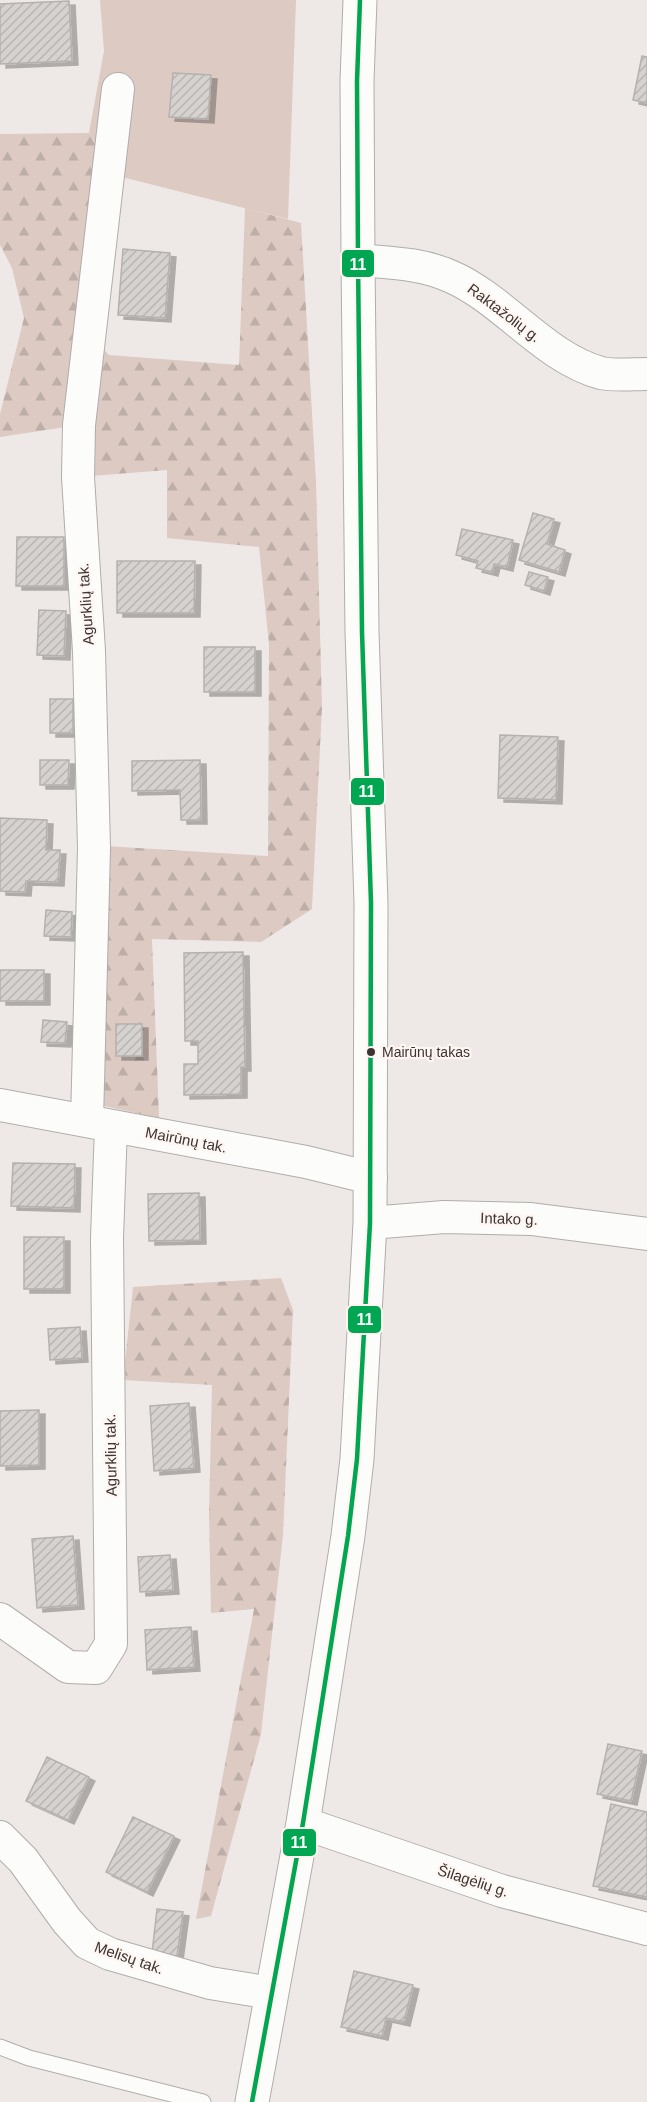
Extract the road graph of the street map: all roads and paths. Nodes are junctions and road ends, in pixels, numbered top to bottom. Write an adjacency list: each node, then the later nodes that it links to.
1 (360, 0): 3 (street)
2 (118, 89): 6 (street, Agurklių tak.)
3 (358, 260): 4 (street, Raktažolių g.); 7 (street)
4 (647, 374)
5 (0, 1105): 6 (street, Mairūnų tak.)
6 (99, 1124): 7 (street, Mairūnų tak.); 10 (street, Agurklių tak.)
7 (372, 1178): 8 (street)
8 (370, 1223): 9 (street, Intako g.); 11 (street)
9 (647, 1234)
10 (0, 1619)
11 (303, 1823): 13 (street, Šilagėlių g.); 14 (street)
12 (0, 1837): 14 (street, Melisų tak.)
13 (647, 1929)
14 (271, 1993): 17 (street)
15 (0, 2047): 16 (lane)
16 (203, 2102)
17 (252, 2102)

